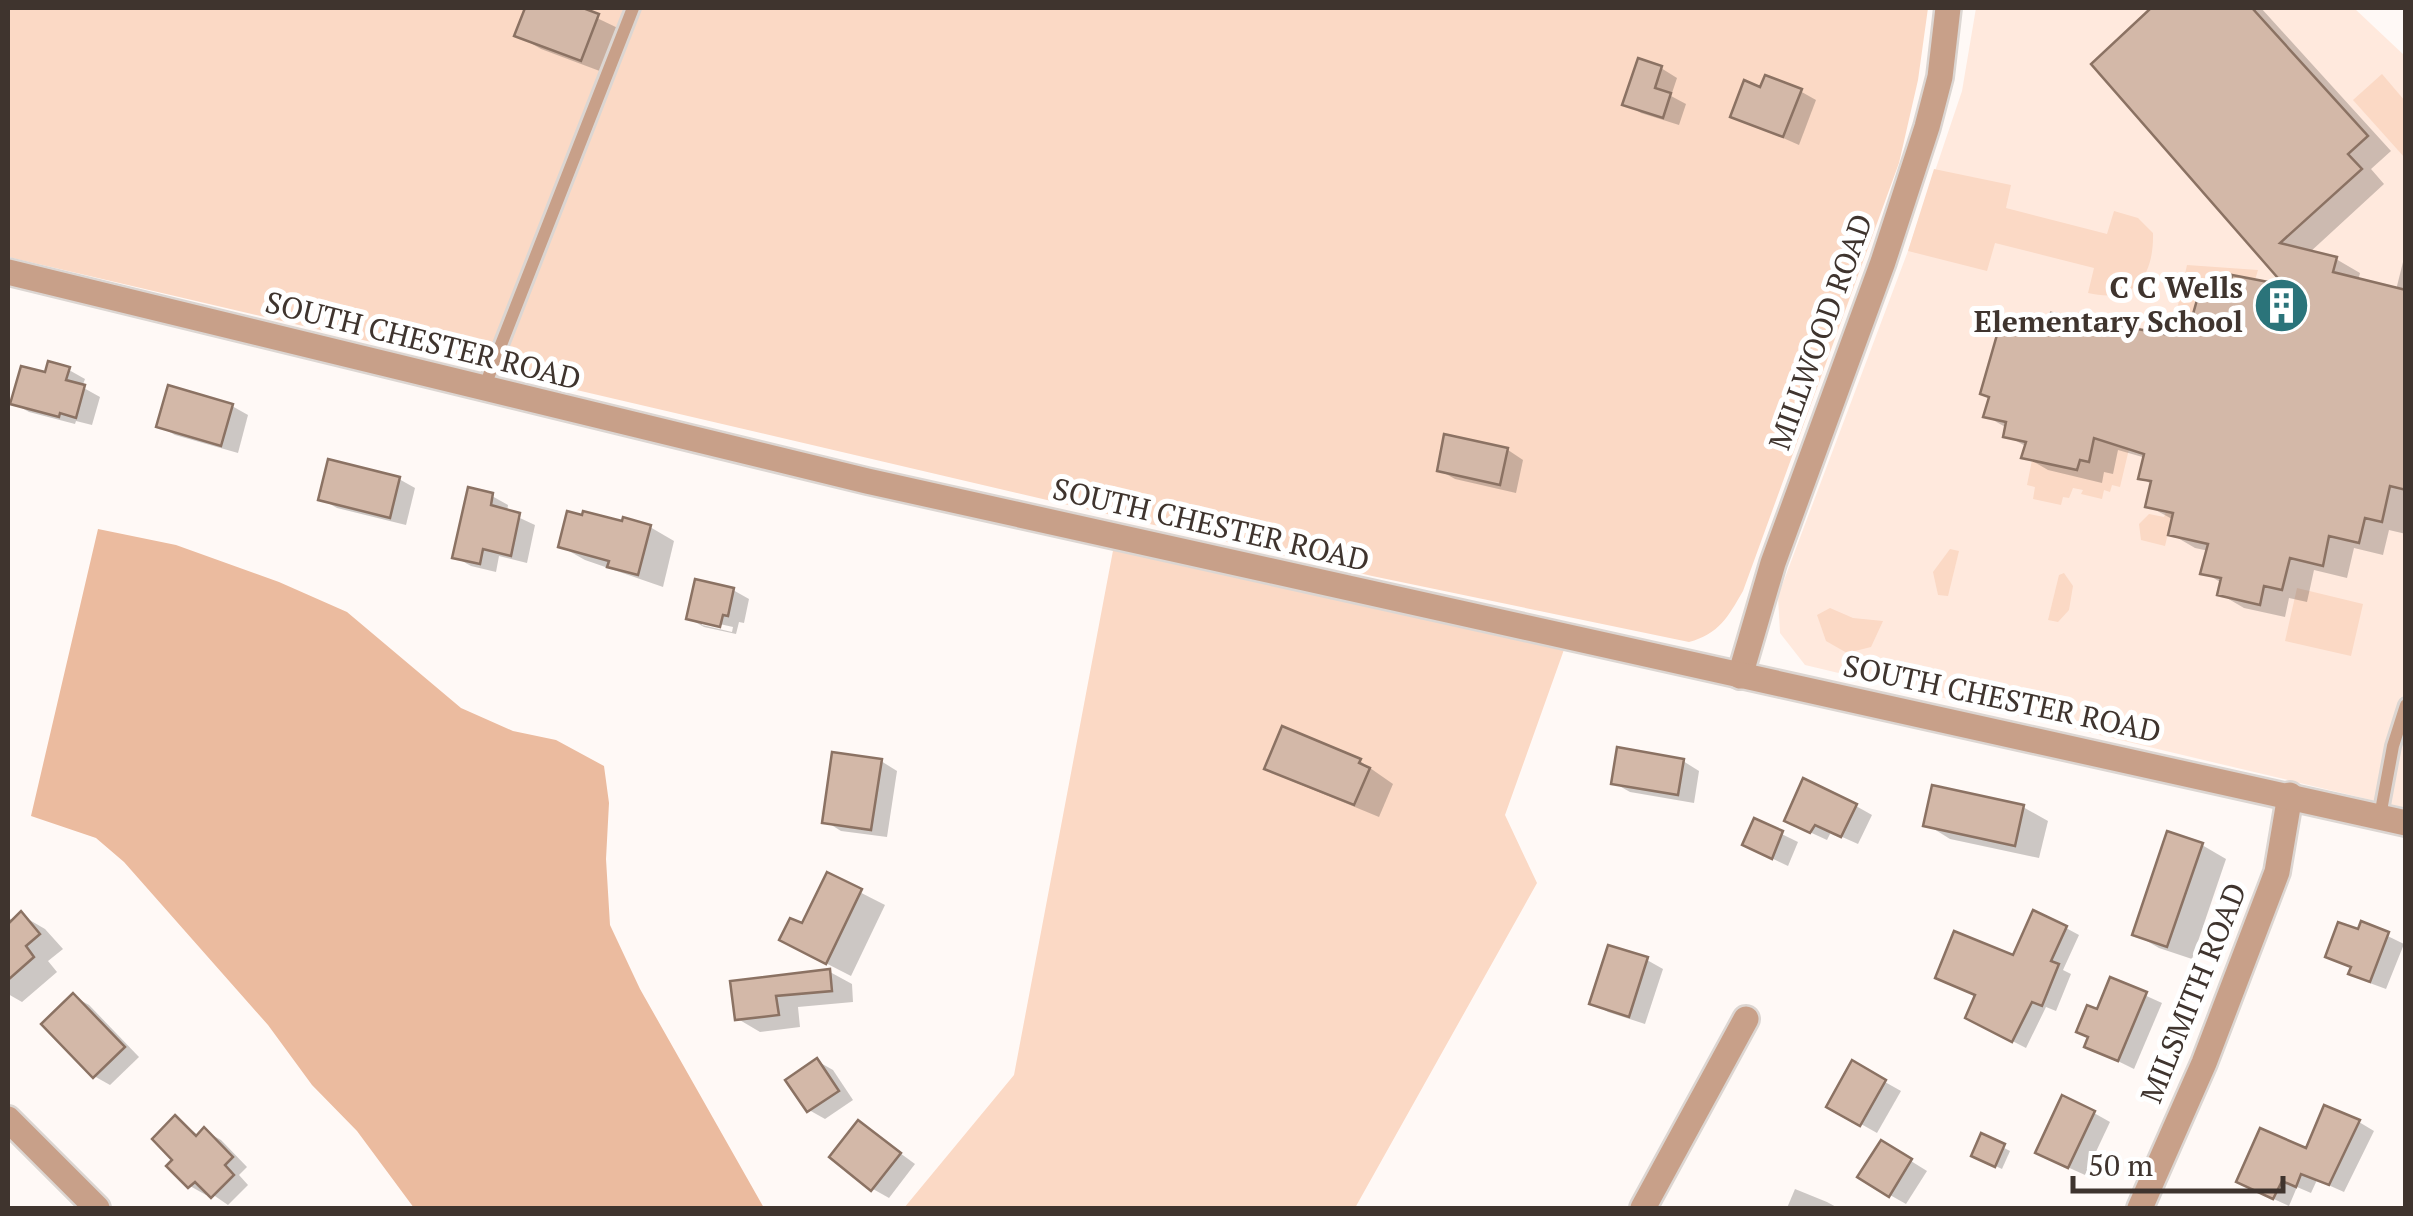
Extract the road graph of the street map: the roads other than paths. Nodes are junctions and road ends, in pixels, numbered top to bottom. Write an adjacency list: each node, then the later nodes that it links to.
1 (633, 8): 4 (lane)
2 (1948, 8): 5 (street, MILLWOOD ROAD)
3 (8, 272): 4 (street, SOUTH CHESTER ROAD)
4 (483, 390): 5 (street, SOUTH CHESTER ROAD)
5 (1740, 676): 7 (street, SOUTH CHESTER ROAD)
6 (2404, 713): 8 (lane)
7 (2290, 796): 8 (street, SOUTH CHESTER ROAD); 13 (street, MILSMITH ROAD)
8 (2393, 820)
9 (1746, 1020): 12 (street)
10 (8, 1119): 11 (street)
11 (98, 1208)
12 (1643, 1208)
13 (2140, 1208)

